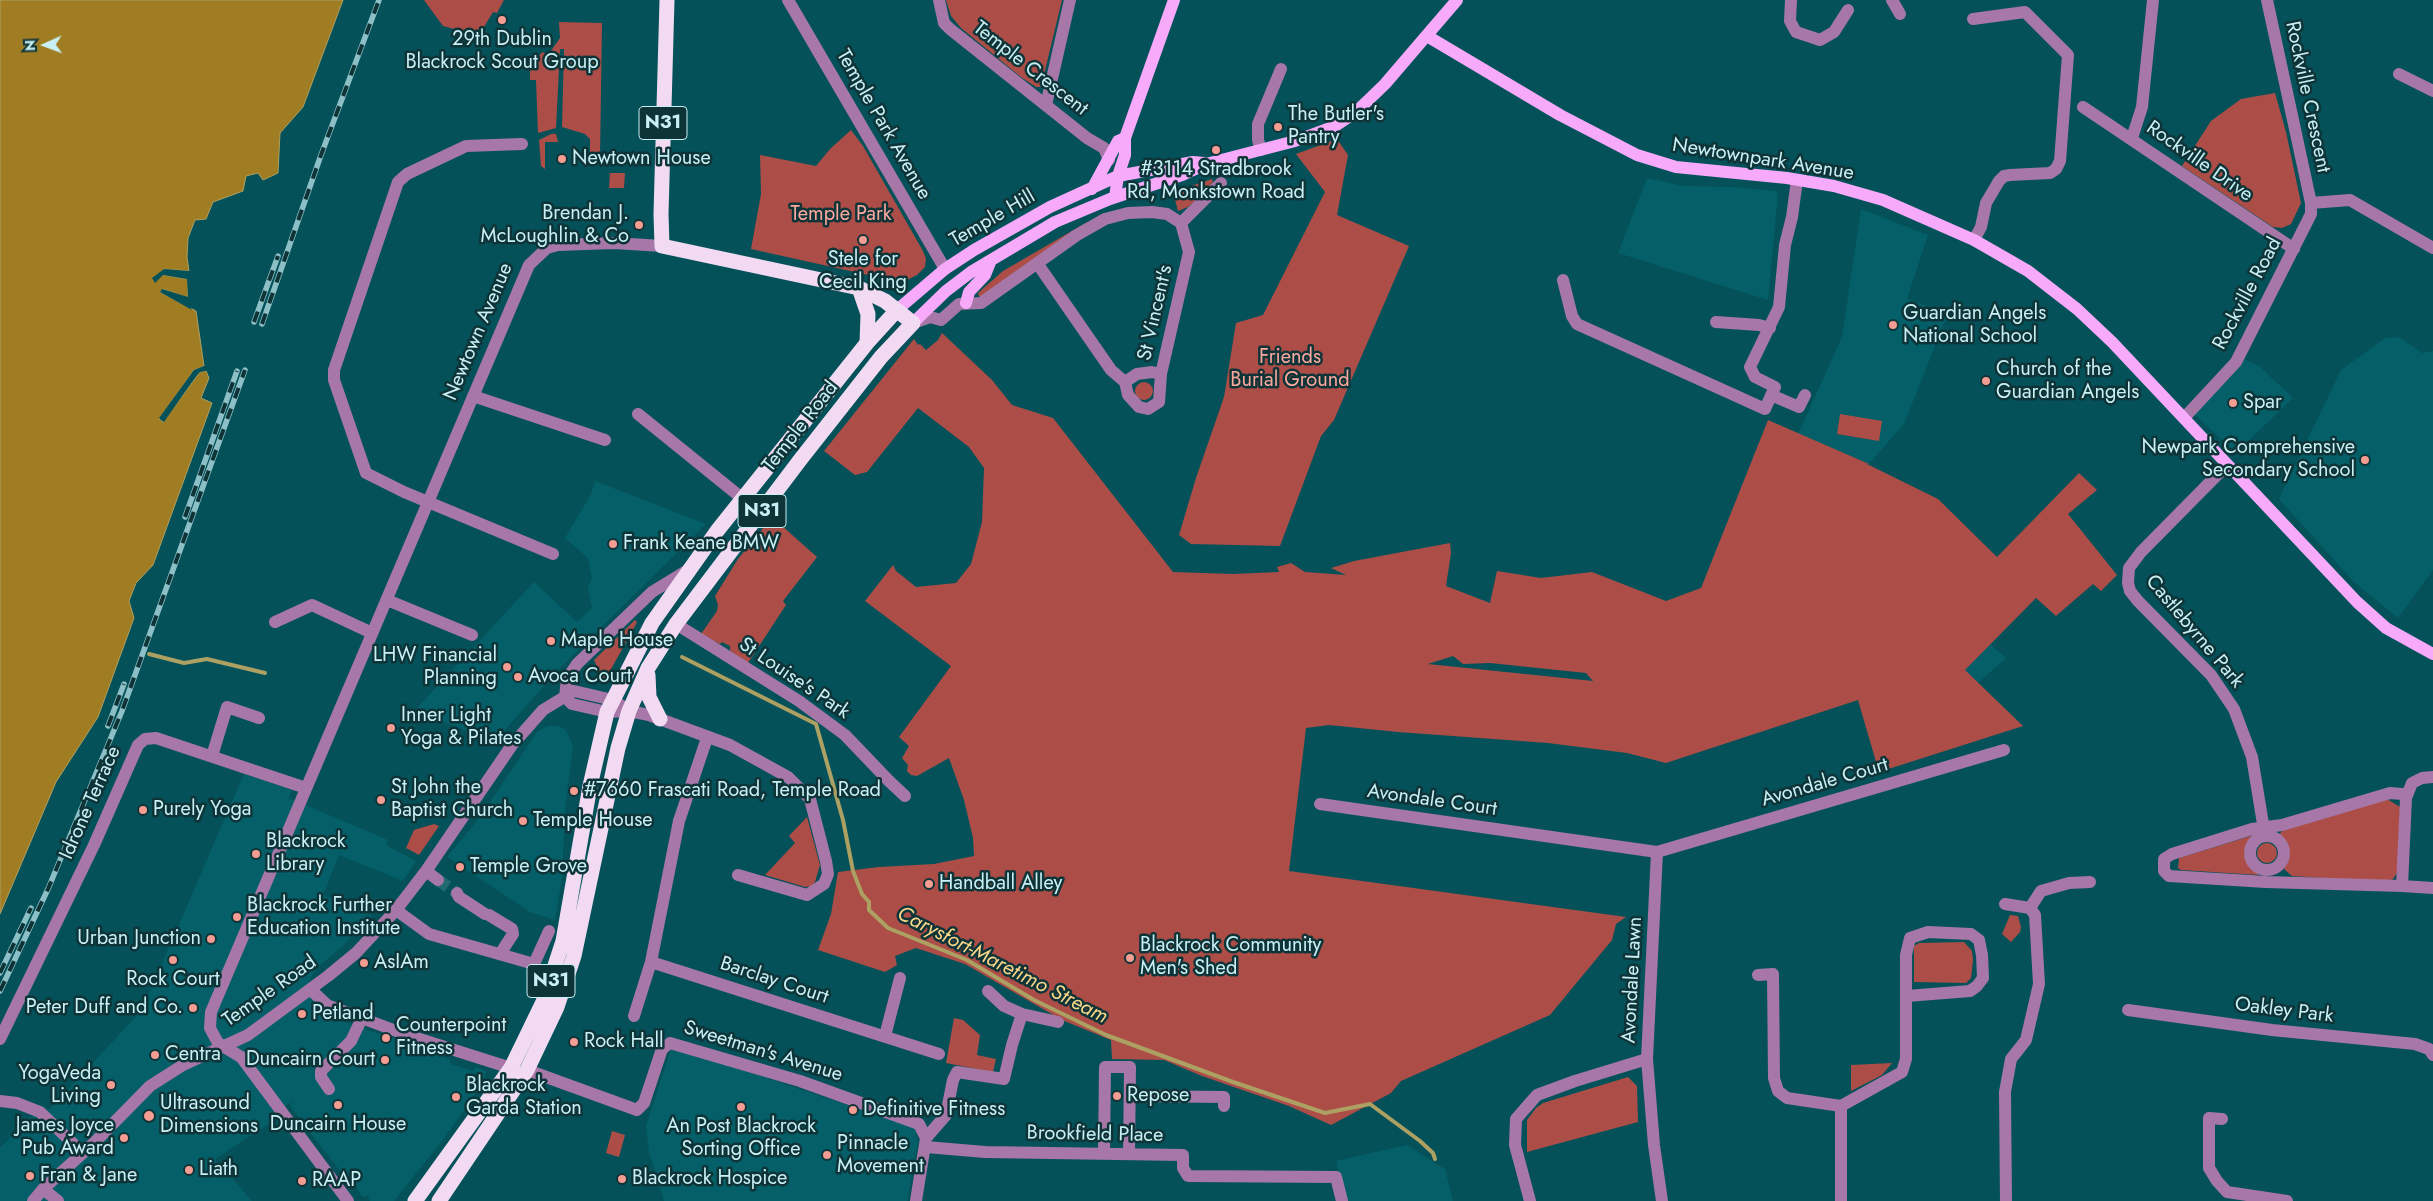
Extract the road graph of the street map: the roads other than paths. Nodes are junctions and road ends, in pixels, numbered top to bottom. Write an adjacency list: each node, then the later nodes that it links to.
1 (667, 0): 35 (highway, N31)
2 (788, 0): 40 (street, Temple Park Avenue)
3 (939, 0): 19 (street, Temple Crescent)
4 (1070, 0): 19 (street)
5 (1174, 0): 21 (main road)
6 (1457, 0): 15 (main road)
7 (1791, 0): 12 (street)
8 (1892, 0): 13 (street)
9 (2153, 0): 22 (street)
10 (2267, 0): 32 (street, Rockville Crescent)
11 (2025, 6): 14 (street); 34 (street)
12 (1848, 10)
13 (1900, 14)
14 (1973, 19)
15 (1427, 36): 24 (main road); 28 (main road, Newtownpark Avenue)
16 (1281, 69): 24 (street)
17 (2399, 74): 18 (street)
18 (2433, 91)
19 (1046, 105): 25 (street, Temple Crescent)
20 (2083, 107): 22 (street, Rockville Drive)
21 (1125, 138): 25 (main road); 27 (main road)
22 (2132, 138): 36 (street, Rockville Drive)
23 (522, 144): 59 (street)
24 (1261, 150): 26 (main road)
25 (1109, 160): 30 (main road)
26 (1206, 164): 27 (main road, Temple Hill); 31 (main road, Temple Hill)
27 (1118, 176): 30 (main road, Temple Hill); 31 (main road)
28 (1797, 180): 34 (main road, Newtownpark Avenue); 47 (street)
29 (1221, 183): 33 (street)
30 (1092, 189): 40 (main road, Temple Hill)
31 (1112, 198): 38 (main road, Temple Hill)
32 (2311, 203): 36 (street, Rockville Road); 37 (street)
33 (1181, 223): 39 (street); 49 (street, St Vincent's)
34 (1974, 240): 55 (main road, Newtownpark Avenue)
35 (662, 246): 42 (highway, Newtown Avenue); 52 (street, Newtown Avenue)
36 (2294, 248): 55 (street, Rockville Road)
37 (2433, 248)
38 (991, 260): 43 (main road); 46 (main road, Temple Hill)
39 (1037, 263): 43 (street); 50 (street, St Vincent's)
40 (945, 269): 44 (main road, Temple Hill)
41 (1562, 280): 51 (street)
42 (859, 288): 44 (highway, Newtown Avenue); 48 (highway)
43 (966, 303): 46 (street)
44 (897, 310): 46 (highway, Newtown Avenue); 48 (highway, Temple Road / N31)
45 (1716, 322): 47 (street)
46 (913, 323): 64 (highway, Temple Road / N31)
47 (1770, 328): 51 (street)
48 (867, 343): 58 (highway, Temple Road / N31)
49 (1161, 374): 50 (street, St Vincent's); 50 (street)
50 (1125, 382)
51 (1771, 395): 53 (street)
52 (473, 396): 56 (street); 59 (street, Newtown Avenue)
53 (1805, 396)
54 (638, 414): 58 (street)
55 (2184, 418): 57 (main road, Newtownpark Avenue)
56 (605, 440)
57 (2226, 466): 67 (main road, Newtownpark Avenue); 82 (street, Castlebyrne Park)
58 (743, 499): 61 (highway, Temple Road / N31)
59 (428, 501): 60 (street); 62 (street, Newtown Avenue)
60 (553, 554)
61 (691, 568): 69 (street, Temple Road); 70 (highway, Temple Road / N31)
62 (387, 600): 65 (street, Newtown Avenue); 66 (street)
63 (275, 622): 65 (street)
64 (676, 624): 68 (highway, Temple Road / N31); 79 (street, St Louise's Park)
65 (372, 633): 78 (street, Newtown Avenue)
66 (472, 635)
67 (2433, 654)
68 (648, 668): 71 (highway, Temple Road / N31); 73 (highway)
69 (565, 697): 70 (street); 85 (street, Temple Road)
70 (610, 706): 71 (street); 115 (highway, N31)
71 (630, 711): 73 (street); 116 (highway, N31)
72 (259, 718): 76 (street)
73 (660, 719): 74 (street)
74 (707, 738): 86 (street); 98 (street)
75 (2004, 750): 83 (street, Avondale Court)
76 (212, 756): 78 (street, Idrone Terrace); 110 (street, Idrone Terrace)
77 (2433, 777): 80 (street)
78 (306, 788): 111 (street, Newtown Avenue)
79 (905, 796)
80 (2406, 798): 82 (street); 90 (street)
81 (1320, 804): 83 (street, Avondale Court)
82 (2264, 831): 84 (street); 84 (street); 89 (street)
83 (1657, 852): 114 (street, Avondale Lawn)
84 (2274, 870): 89 (street)
85 (426, 872): 87 (street); 95 (street, Temple Road)
86 (738, 875)
87 (438, 880)
88 (2090, 882): 94 (street)
89 (2278, 882): 90 (street)
90 (2402, 886): 91 (street)
91 (2433, 888)
92 (457, 893): 97 (street)
93 (2006, 904): 94 (street)
94 (2030, 908): 138 (street)
95 (396, 910): 97 (street); 101 (street, Temple Road)
96 (549, 931): 97 (street)
97 (500, 954)
98 (651, 962): 106 (street); 109 (street, Barclay Court)
99 (1758, 975): 121 (street)
100 (900, 978): 109 (street)
101 (311, 990): 107 (street); 111 (street, Temple Road)
102 (988, 991): 105 (street)
103 (1907, 996): 103 (street); 121 (street)
104 (2128, 1010): 113 (street, Oakley Park)
105 (1022, 1014): 108 (street); 123 (street)
106 (634, 1016)
107 (362, 1018): 115 (street); 117 (street)
108 (1058, 1022)
109 (885, 1036): 112 (street, Barclay Court)
110 (0, 1038)
111 (226, 1046): 125 (street, Temple Road); 130 (street, Newtown Avenue)
112 (939, 1054)
113 (2433, 1055)
114 (1647, 1059): 135 (street, Avondale Lawn); 136 (street, Avondale Lawn)
115 (511, 1068): 131 (highway, N31)
116 (526, 1070): 123 (street, Sweetman's Avenue); 132 (highway, N31)
117 (329, 1089)
118 (1130, 1096): 120 (street); 124 (street); 126 (street)
119 (0, 1101): 125 (street)
120 (1224, 1106)
121 (1840, 1112): 137 (street)
122 (2222, 1119): 139 (street)
123 (926, 1142): 124 (street, Brookfield Place); 133 (street)
124 (1104, 1153): 126 (street, Brookfield Place)
125 (83, 1154): 127 (street, Temple Road)
126 (1129, 1154): 134 (street, Brookfield Place)
127 (43, 1189): 128 (street, Temple Road); 129 (street)
128 (33, 1201)
129 (58, 1201)
130 (348, 1201)
131 (415, 1201)
132 (439, 1201)
133 (916, 1201)
134 (1342, 1201)
135 (1530, 1201)
136 (1662, 1201)
137 (1841, 1201)
138 (2006, 1201)
139 (2288, 1201)

